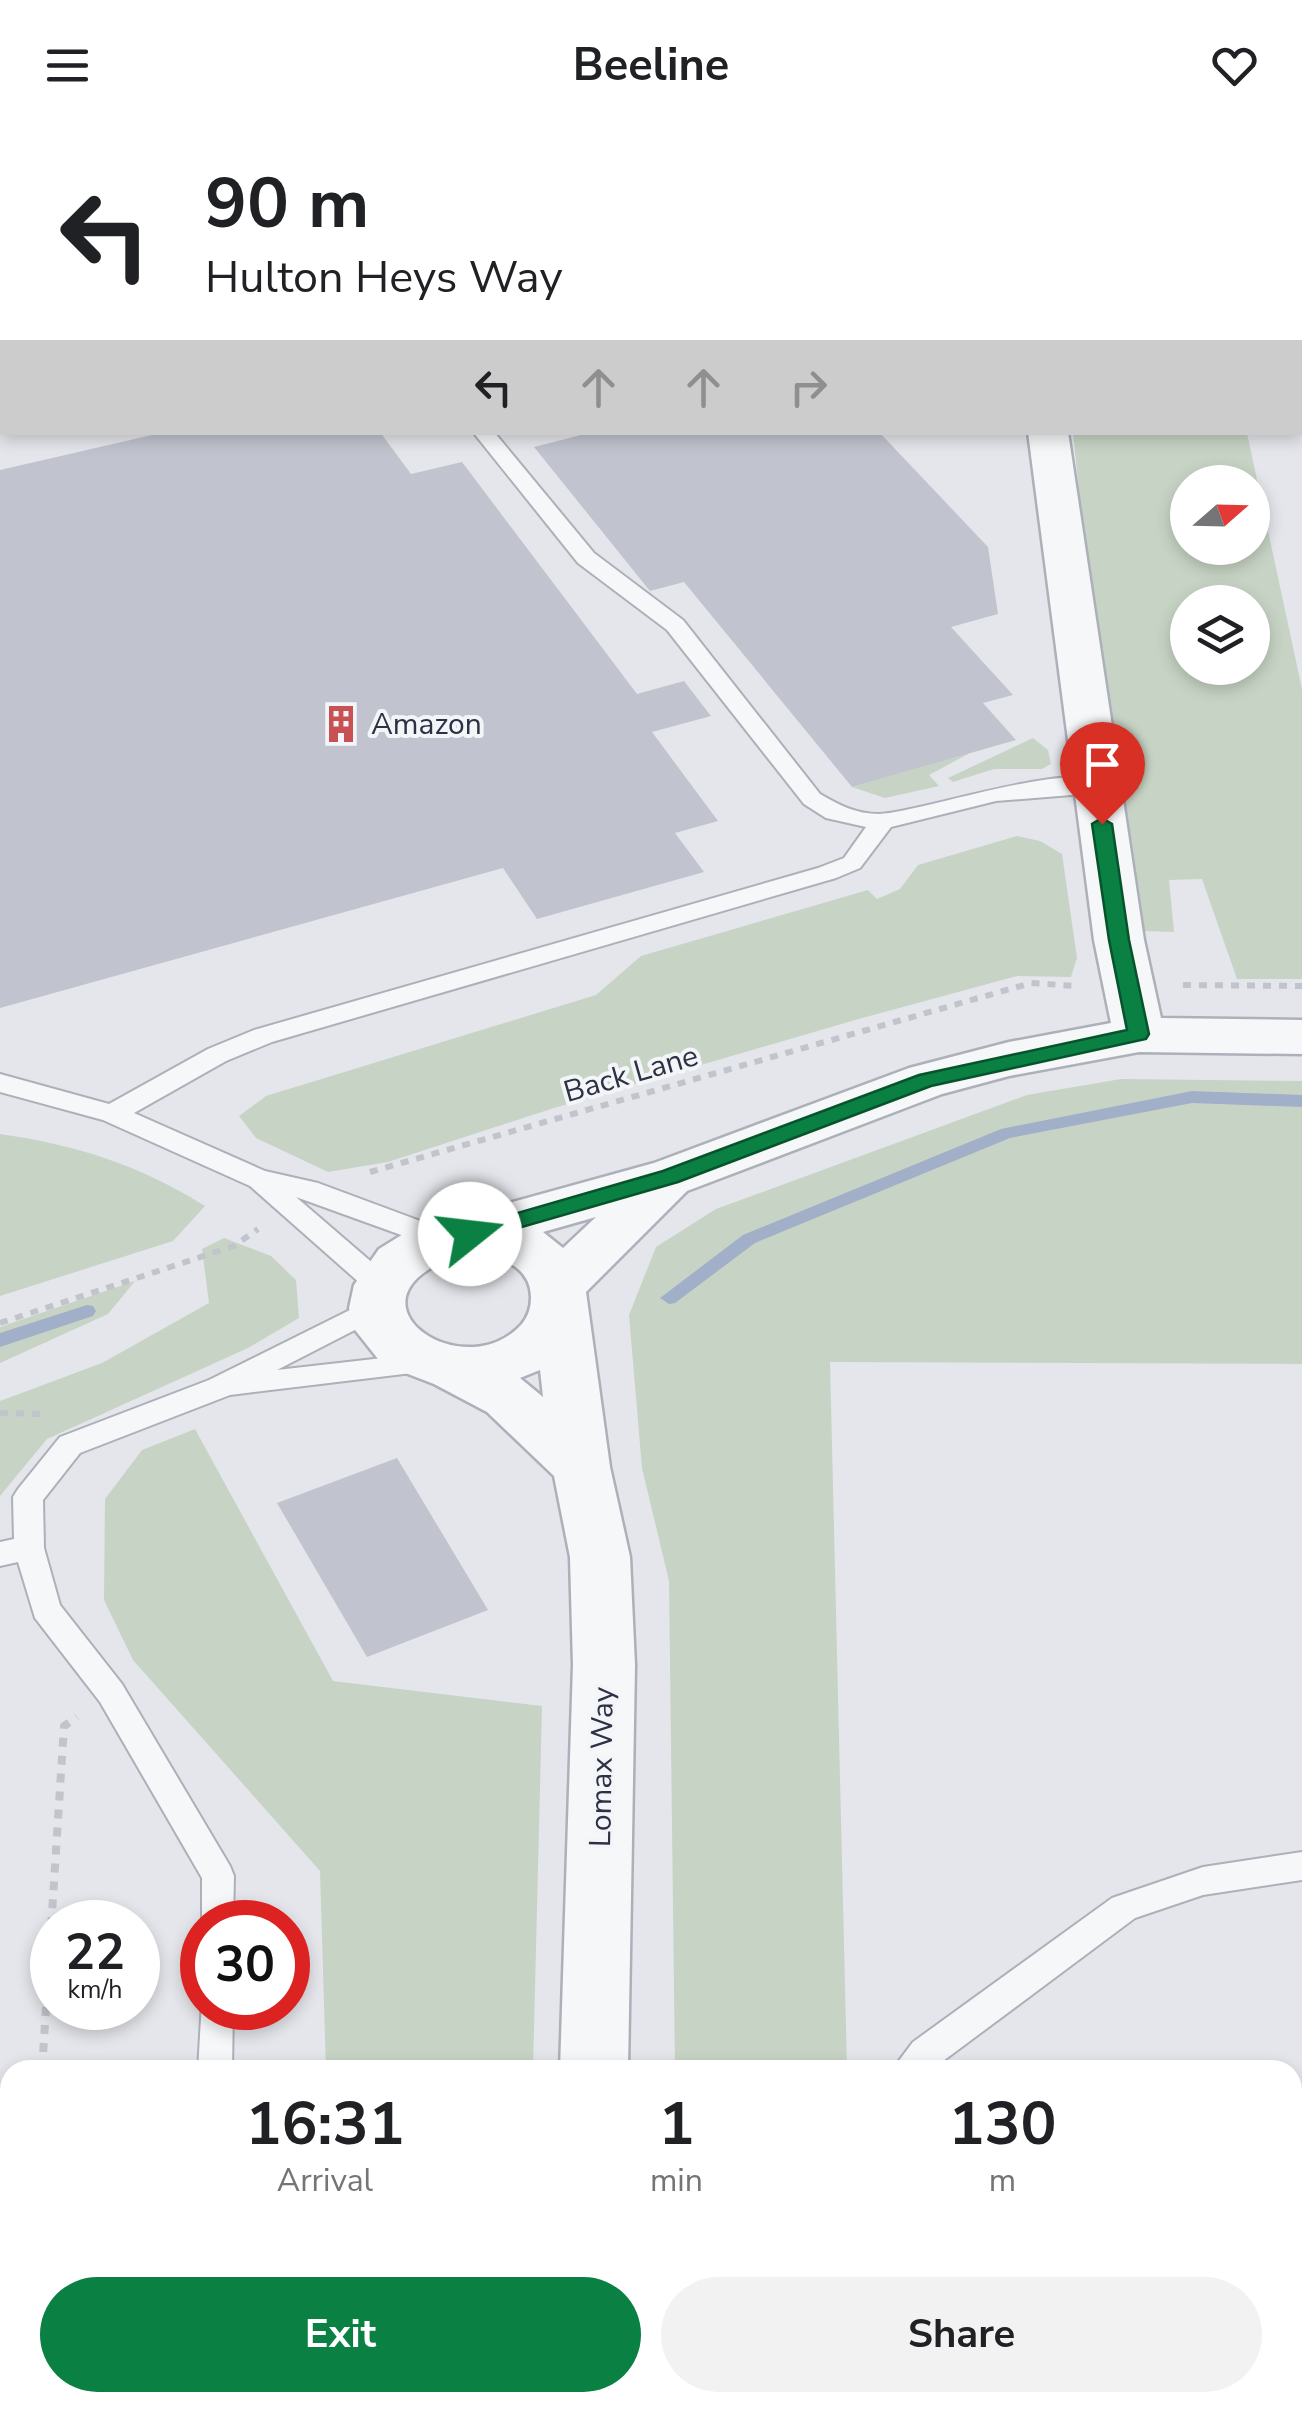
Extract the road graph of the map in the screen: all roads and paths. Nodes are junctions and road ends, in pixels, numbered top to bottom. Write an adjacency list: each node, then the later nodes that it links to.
1 (486, 435): 4 (lane)
2 (1048, 435): 3 (street)
3 (1096, 786): 4 (lane); 6 (street)
4 (882, 823): 9 (lane)
5 (1302, 986): 6 (path, Back Lane)
6 (1134, 1010): 7 (street); 10 (street); 11 (path, Back Lane)
7 (1302, 1036)
8 (0, 1083): 9 (lane)
9 (112, 1114): 11 (lane)
10 (670, 1177): 12 (street); 14 (street)
11 (300, 1198): 12 (lane); 13 (lane); 15 (path, Back Lane)
12 (454, 1236): 13 (street); 14 (street)
13 (378, 1296): 16 (street); 17 (lane)
14 (560, 1296): 16 (street); 18 (street, Lomax Way)
15 (0, 1323)
16 (440, 1365): 17 (lane); 18 (street)
17 (219, 1388): 19 (lane)
18 (581, 1466): 26 (street, Lomax Way)
19 (14, 1551): 20 (lane)
20 (111, 1693): 22 (lane); 24 (path)
21 (1302, 1866): 27 (lane)
22 (217, 1900)
23 (216, 2030): 25 (lane)
24 (43, 2060)
25 (215, 2060)
26 (594, 2060)
27 (919, 2060)

